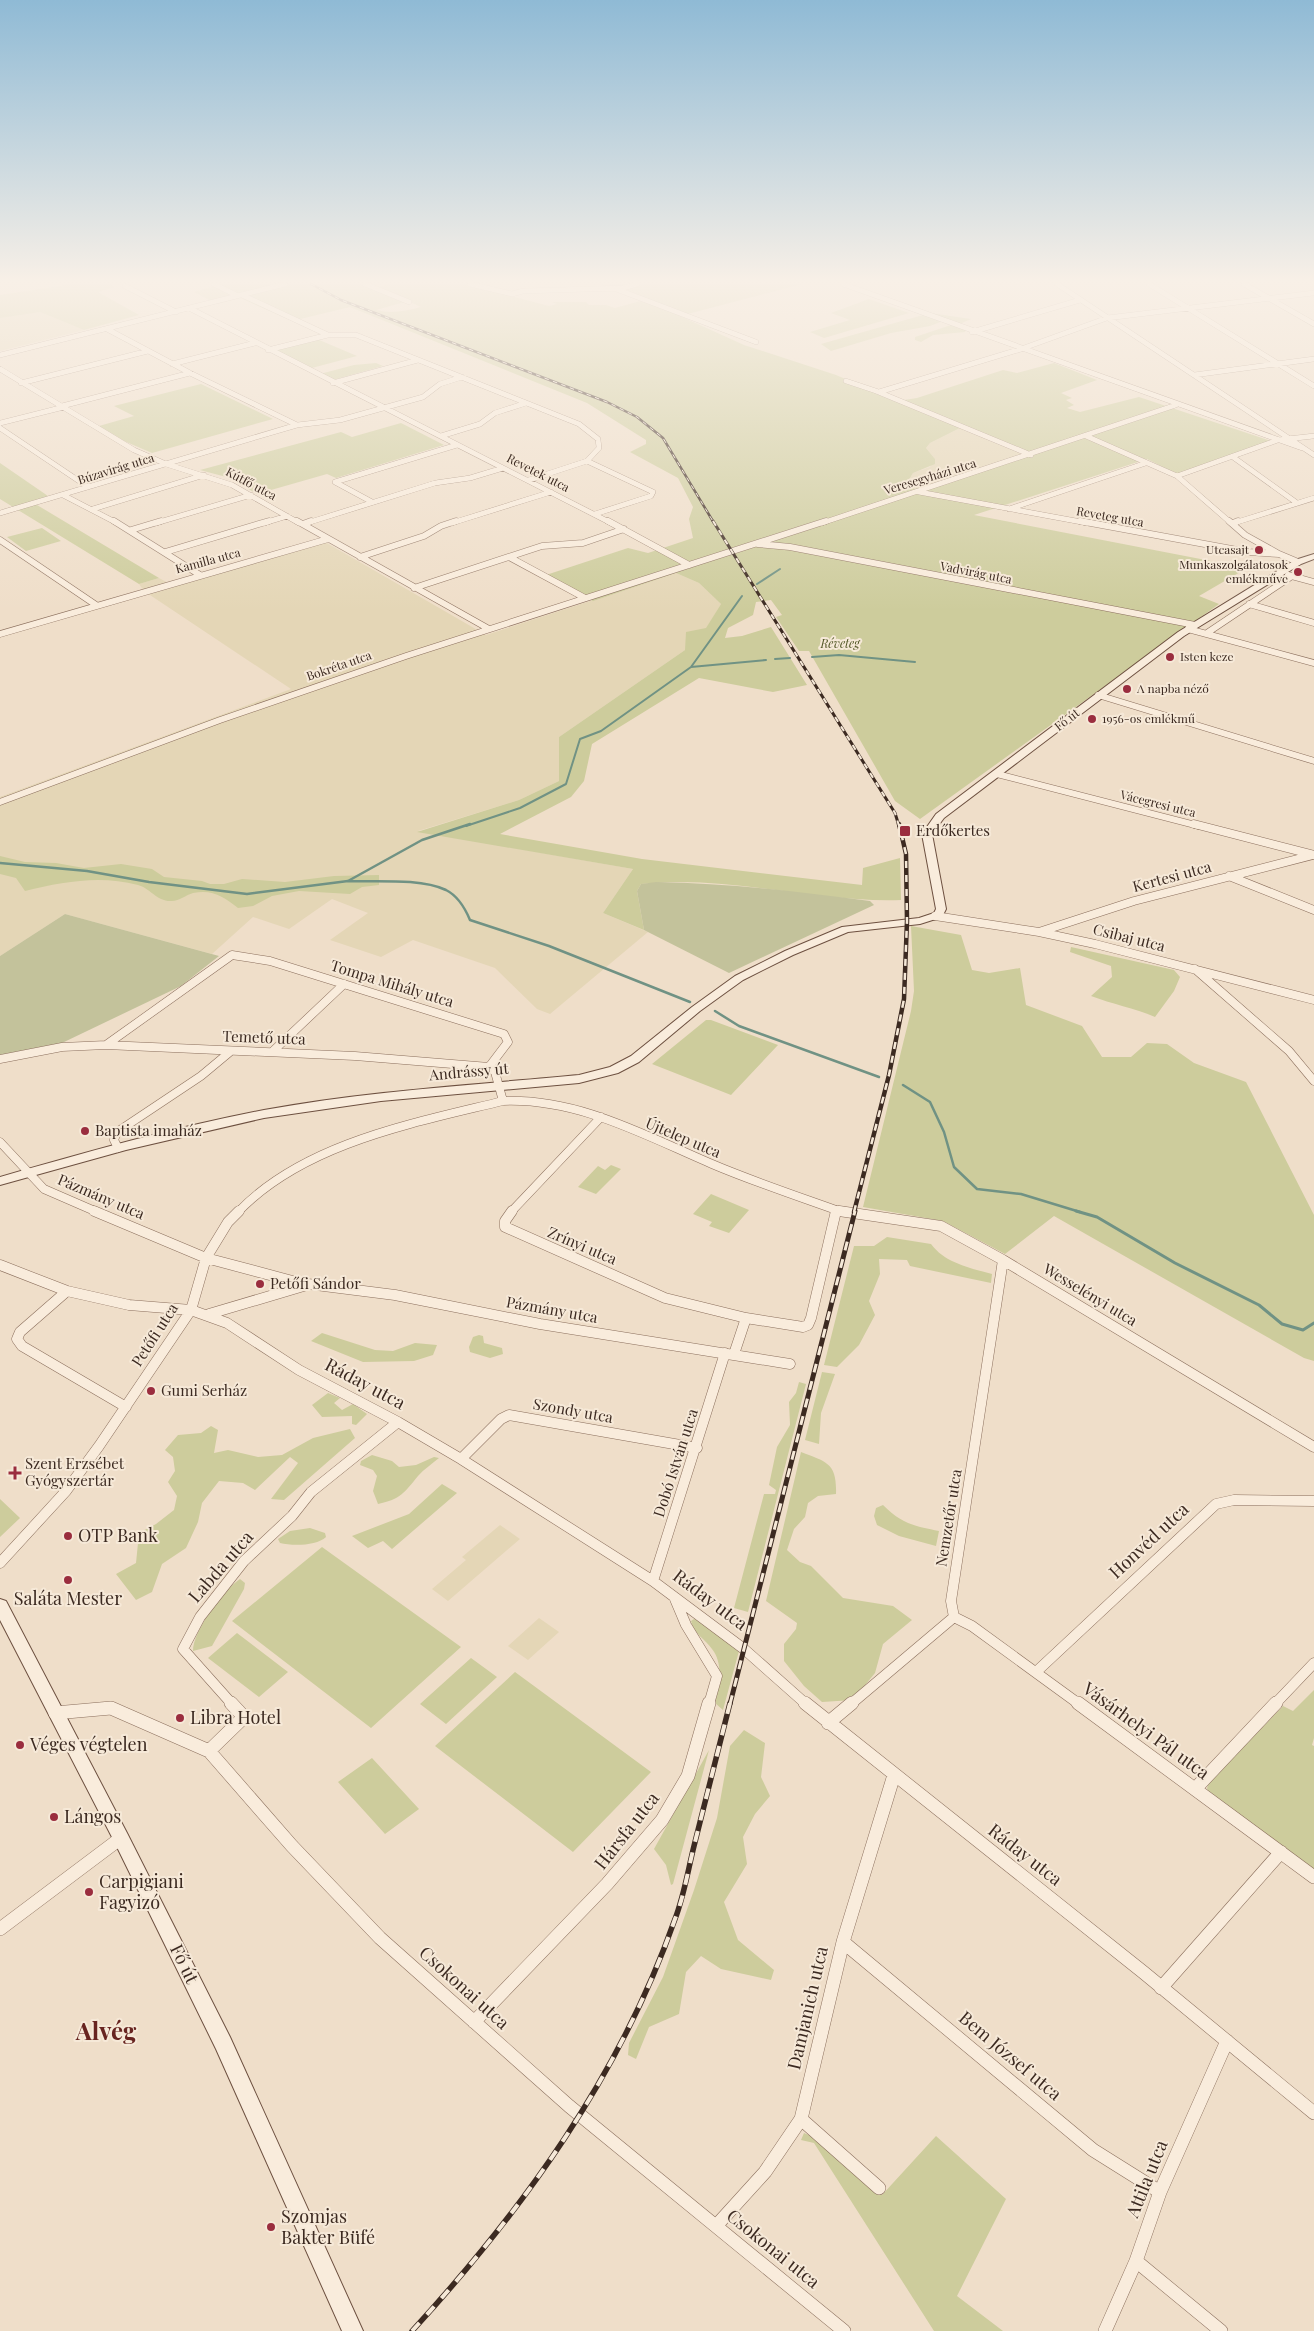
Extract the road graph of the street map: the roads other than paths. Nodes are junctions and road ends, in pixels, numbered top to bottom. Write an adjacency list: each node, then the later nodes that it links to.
1 (38, 393): 12 (street, Kútfő utca)
2 (116, 393): 12 (street)
3 (231, 393): 15 (street)
4 (353, 393): 13 (street, Revetek utca)
5 (428, 393): 13 (street)
6 (501, 393): 10 (street)
7 (881, 393): 24 (street)
8 (1142, 393): 11 (street)
9 (1221, 393): 20 (street)
10 (526, 403): 17 (street); 27 (street)
11 (1176, 405): 18 (street, Veresegyházi utca); 21 (street)
12 (63, 407): 14 (street); 29 (street, Kútfő utca)
13 (382, 408): 15 (street, Búzavirág utca); 17 (street, Revetek utca)
14 (0, 423)
15 (297, 425): 29 (street, Búzavirág utca)
16 (0, 428): 34 (street)
17 (441, 436): 22 (street, Revetek utca)
18 (1086, 436): 24 (street, Veresegyházi utca); 28 (street)
19 (1314, 436): 20 (street)
20 (1290, 439): 21 (street); 23 (street)
21 (1278, 440): 23 (street); 26 (street)
22 (458, 445): 30 (street, Revetek utca); 40 (street)
23 (1302, 448): 25 (street)
24 (1031, 455): 35 (street, Veresegyházi utca)
25 (1314, 455)
26 (1233, 457): 32 (street); 41 (street)
27 (587, 461): 33 (street); 45 (street)
28 (1146, 463): 32 (street); 42 (street)
29 (166, 464): 31 (street, Kútfő utca); 34 (street, Búzavirág utca)
30 (503, 468): 33 (street, Revetek utca); 40 (street)
31 (204, 475): 38 (street, Kútfő utca); 43 (street)
32 (1177, 476): 47 (street)
33 (529, 480): 36 (street, Revetek utca)
34 (88, 488): 37 (street, Búzavirág utca)
35 (917, 491): 42 (street, Reveteg utca); 53 (street, Veresegyházi utca)
36 (551, 492): 45 (street, Revetek utca); 57 (street)
37 (63, 495): 43 (street); 44 (street, Búzavirág utca)
38 (251, 495): 46 (street, Kútfő utca); 50 (street)
39 (1314, 498): 41 (street)
40 (372, 502): 48 (street)
41 (1297, 503): 47 (street)
42 (1008, 509): 55 (street, Reveteg utca)
43 (93, 510): 50 (street)
44 (0, 514)
45 (595, 514): 49 (street, Revetek utca)
46 (287, 516): 48 (street, Kútfő utca); 54 (street)
47 (1233, 523): 55 (street)
48 (303, 524): 51 (street, Kútfő utca)
49 (624, 529): 58 (street); 60 (street, Revetek utca)
50 (131, 530): 54 (street)
51 (328, 539): 57 (street, Kútfő utca); 62 (street, Kamilla utca)
52 (0, 540): 68 (street)
53 (753, 544): 60 (street, Veresegyházi utca); 70 (street, Vadvirág utca)
54 (165, 552): 62 (street)
55 (1279, 554): 59 (street, Reveteg utca)
56 (1314, 556): 59 (main road, Fő út)
57 (360, 557): 65 (street, Kútfő utca)
58 (509, 557): 65 (street); 66 (street)
59 (1298, 562): 61 (main road, Fő út)
60 (689, 565): 66 (street, Bokréta utca)
61 (1279, 574): 63 (street); 70 (main road, Fő út)
62 (200, 575): 68 (street, Kamilla utca)
63 (1292, 576): 64 (street); 67 (street)
64 (1314, 582)
65 (414, 588): 71 (street, Kútfő utca)
66 (585, 598): 71 (street, Bokréta utca)
67 (1249, 604): 69 (street); 73 (street)
68 (96, 605): 72 (street, Kamilla utca)
69 (1314, 623)
70 (1191, 627): 73 (street, Vadvirág utca); 75 (main road, Fő út)
71 (489, 629): 78 (street, Bokréta utca)
72 (0, 634)
73 (1207, 634): 74 (street, Vadvirág utca)
74 (1314, 664)
75 (1098, 695): 76 (street); 77 (main road, Fő út)
76 (1314, 761)
77 (997, 774): 79 (street, Vácegresi utca); 82 (main road, Fő út)
78 (0, 802)
79 (1314, 855): 80 (street, Kertesi utca)
80 (1229, 876): 81 (street); 83 (street, Kertesi utca)
81 (1314, 910)
82 (935, 916): 83 (street, Csibaj utca); 93 (main road, Andrássy út)
83 (1039, 932): 84 (street, Csibaj utca)
84 (1195, 969): 86 (street, Csibaj utca); 92 (street)
85 (344, 984): 87 (street, Tompa Mihály utca); 89 (street); 91 (street, Tompa Mihály utca)
86 (1314, 1000)
87 (106, 1045): 88 (street, Temető utca); 90 (street, Temető utca)
88 (230, 1051): 89 (street, Temető utca); 98 (street)
89 (272, 1052): 91 (street, Temető utca)
90 (0, 1060)
91 (489, 1067): 93 (street)
92 (1314, 1081)
93 (500, 1086): 95 (street); 98 (main road, Andrássy út)
94 (518, 1100): 95 (street, Petőfi utca); 96 (street, Újtelep utca)
95 (503, 1102): 102 (street, Petőfi utca)
96 (602, 1117): 101 (street, Újtelep utca); 109 (street, Zrínyi utca)
97 (0, 1142): 99 (street, Pázmány utca)
98 (118, 1148): 99 (main road, Andrássy út)
99 (30, 1172): 100 (main road, Andrássy út); 102 (street, Pázmány utca)
100 (0, 1181)
101 (836, 1210): 103 (street, Wesselényi utca); 109 (street, Zrínyi utca)
102 (206, 1258): 105 (street, Pázmány utca); 107 (street, Petőfi utca)
103 (1003, 1260): 114 (street, Wesselényi utca); 122 (street, Nemzetőr utca)
104 (0, 1265): 106 (street, Ráday utca)
105 (310, 1284): 108 (street); 110 (street, Pázmány utca)
106 (67, 1291): 107 (street, Ráday utca); 112 (street)
107 (191, 1310): 108 (street, Ráday utca); 112 (street, Petőfi utca)
108 (209, 1314): 113 (street, Ráday utca)
109 (746, 1318): 110 (street, Dobó István utca)
110 (729, 1354): 111 (street, Pázmány utca); 115 (street, Dobó István utca)
111 (790, 1364)
112 (126, 1407): 118 (street, Petőfi utca)
113 (398, 1422): 116 (street, Ráday utca); 127 (street, Labda utca)
114 (1314, 1447)
115 (697, 1448): 116 (street, Szondy utca); 119 (street, Dobó István utca)
116 (461, 1459): 119 (street, Ráday utca)
117 (1314, 1501): 124 (street, Honvéd utca)
118 (0, 1563)
119 (653, 1581): 120 (street, Ráday utca)
120 (675, 1597): 126 (street, Ráday utca); 136 (street, Hársfa utca)
121 (0, 1604): 125 (main road, Fő út)
122 (954, 1617): 124 (street, Vásárhelyi Pál utca); 126 (street)
123 (1314, 1663): 129 (street)
124 (1036, 1672): 129 (street, Vásárhelyi Pál utca)
125 (55, 1713): 127 (street, Csokonai utca); 130 (main road, Fő út)
126 (828, 1723): 128 (street, Ráday utca)
127 (209, 1751): 136 (street, Csokonai utca)
128 (894, 1775): 134 (street, Damjanich utca); 135 (street, Ráday utca)
129 (1195, 1788): 131 (street, Vásárhelyi Pál utca)
130 (121, 1838): 133 (street); 144 (main road, Fő út)
131 (1281, 1852): 132 (street, Vásárhelyi Pál utca); 135 (street)
132 (1314, 1877)
133 (0, 1929)
134 (843, 1942): 139 (street, Damjanich utca); 141 (street, Bem József utca)
135 (1161, 1988): 137 (street, Ráday utca)
136 (474, 2022): 142 (street, Csokonai utca)
137 (1227, 2041): 138 (street, Ráday utca); 141 (street, Attila utca)
138 (1314, 2114)
139 (801, 2119): 140 (street); 142 (street, Damjanich utca)
140 (879, 2188)
141 (1160, 2192): 143 (street, Attila utca)
142 (716, 2226): 145 (street, Csokonai utca)
143 (1136, 2261): 146 (street, Attila utca); 147 (street)
144 (353, 2331)
145 (844, 2331)
146 (1105, 2331)
147 (1221, 2331)

